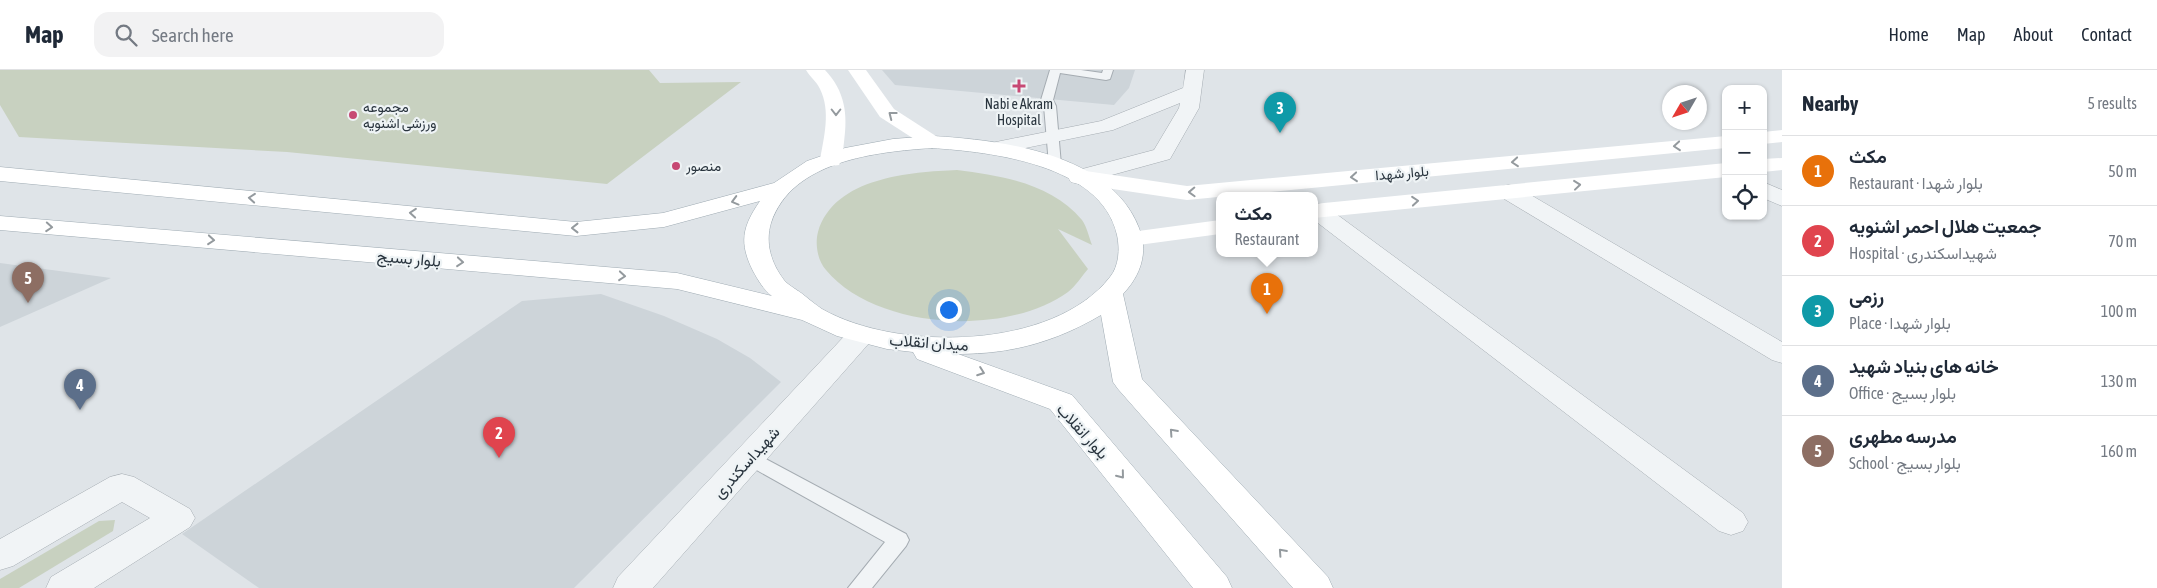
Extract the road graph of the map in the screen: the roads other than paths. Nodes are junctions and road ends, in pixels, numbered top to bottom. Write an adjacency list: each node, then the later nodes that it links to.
1 (815, 70): 12 (main road, one-way to 12)
2 (857, 70): 9 (main road, one-way to 2)
3 (1057, 70): 4 (lane); 14 (lane)
4 (1108, 70)
5 (1195, 70): 6 (street)
6 (1192, 91): 11 (street); 18 (street)
7 (1782, 136): 8 (main road)
8 (1767, 138)
9 (932, 142): 11 (main road, میدان انقلاب); 12 (main road, میدان انقلاب)
10 (1722, 142): 18 (main road, بلوار شهدا, one-way to 18)
11 (996, 148): 14 (main road, میدان انقلاب)
12 (831, 160): 19 (main road, میدان انقلاب)
13 (1782, 164): 15 (main road)
14 (1056, 165): 18 (main road, میدان انقلاب)
15 (1767, 166)
16 (1722, 170): 21 (main road, بلوار شهدا, one-way to 16)
17 (0, 174): 19 (main road, one-way to 17)
18 (1079, 177): 27 (main road, میدان انقلاب)
19 (782, 188): 29 (main road, میدان انقلاب)
20 (1767, 191): 22 (street)
21 (1509, 192): 23 (main road, بلوار شهدا, one-way to 21); 32 (street)
22 (1782, 199)
23 (1318, 210)
24 (1318, 212): 34 (street)
25 (0, 223): 29 (main road, بلوار بسیج, one-way to 29)
26 (1216, 228): 27 (main road)
27 (1131, 239): 28 (main road, میدان انقلاب)
28 (1111, 296): 31 (main road, میدان انقلاب); 40 (main road, one-way to 28)
29 (813, 315): 30 (main road, میدان انقلاب)
30 (861, 334): 31 (main road, میدان انقلاب); 33 (street, شهیداسکندری)
31 (902, 344): 39 (main road, بلوار انقلاب, one-way to 39)
32 (1782, 354)
33 (751, 458): 37 (street, شهیداسکندری); 38 (lane)
34 (1731, 522)
35 (0, 556): 36 (street)
36 (64, 588)
37 (631, 588)
38 (859, 588)
39 (1214, 588)
40 (1315, 588)

